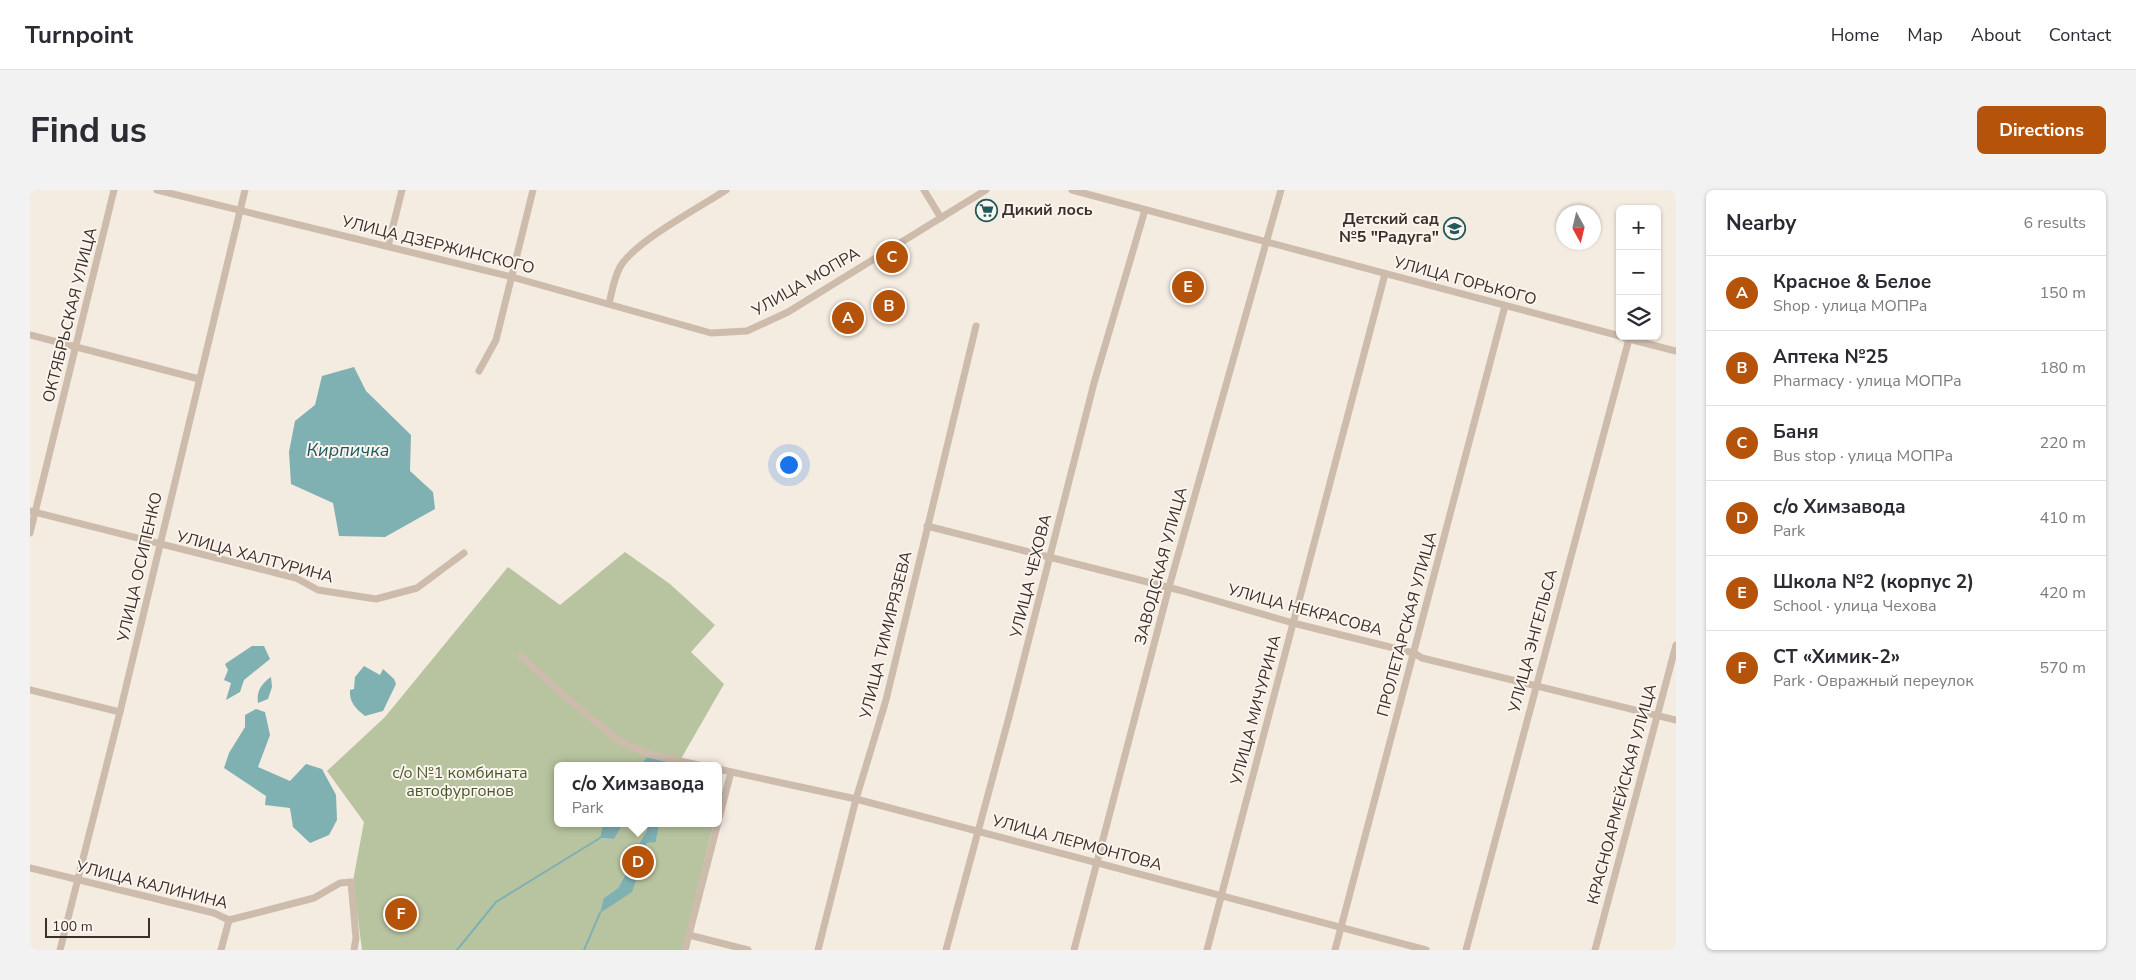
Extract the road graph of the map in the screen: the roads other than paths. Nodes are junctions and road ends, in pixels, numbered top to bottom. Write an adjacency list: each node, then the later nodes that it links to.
1 (114, 190): 26 (street, ОКТЯБРЬСКАЯ УЛИЦА)
2 (157, 190): 11 (street, УЛИЦА ДЗЕРЖИНСКОГО)
3 (245, 190): 11 (street, УЛИЦА ОСИПЕНКО)
4 (402, 190): 15 (street)
5 (533, 190): 17 (street)
6 (726, 190): 18 (street)
7 (924, 190): 13 (street)
8 (986, 190): 13 (street, УЛИЦА МОПРА)
9 (1072, 190): 12 (street, УЛИЦА ГОРЬКОГО)
10 (1281, 190): 14 (street, ЗАВОДСКАЯ УЛИЦА)
11 (240, 210): 15 (street, УЛИЦА ДЗЕРЖИНСКОГО); 29 (street, УЛИЦА ОСИПЕНКО)
12 (1145, 210): 14 (street, УЛИЦА ГОРЬКОГО); 35 (street, УЛИЦА ЧЕХОВА)
13 (941, 218): 21 (street, УЛИЦА МОПРА)
14 (1266, 241): 16 (street, УЛИЦА ГОРЬКОГО); 36 (street, ЗАВОДСКАЯ УЛИЦА)
15 (388, 246): 17 (street, УЛИЦА ДЗЕРЖИНСКОГО)
16 (1385, 274): 19 (street, УЛИЦА ГОРЬКОГО); 37 (street, УЛИЦА МИЧУРИНА)
17 (512, 277): 18 (street, УЛИЦА ДЗЕРЖИНСКОГО); 28 (street)
18 (609, 304): 21 (street, УЛИЦА ДЗЕРЖИНСКОГО)
19 (1505, 306): 23 (street, УЛИЦА ГОРЬКОГО); 39 (street, ПРОЛЕТАРСКАЯ УЛИЦА)
20 (976, 326): 31 (street, УЛИЦА ТИМИРЯЗЕВА)
21 (711, 333)
22 (30, 335): 26 (street)
23 (1616, 335)
24 (1628, 340): 41 (street, УЛИЦА ЭНГЕЛЬСА)
25 (1636, 340): 27 (street, УЛИЦА ГОРЬКОГО)
26 (76, 345): 29 (street); 30 (street, ОКТЯБРЬСКАЯ УЛИЦА)
27 (1676, 351)
28 (479, 371)
29 (200, 379): 33 (street, УЛИЦА ОСИПЕНКО)
30 (33, 512): 32 (street, ОКТЯБРЬСКАЯ УЛИЦА); 33 (street, УЛИЦА ХАЛТУРИНА)
31 (927, 526): 35 (street, УЛИЦА НЕКРАСОВА); 49 (street, УЛИЦА ТИМИРЯЗЕВА)
32 (30, 534)
33 (159, 545): 34 (street, УЛИЦА ХАЛТУРИНА); 43 (street, УЛИЦА ОСИПЕНКО)
34 (464, 553)
35 (1050, 557): 36 (street, УЛИЦА НЕКРАСОВА); 52 (street, УЛИЦА ЧЕХОВА)
36 (1169, 587): 37 (street, УЛИЦА НЕКРАСОВА); 53 (street, ЗАВОДСКАЯ УЛИЦА)
37 (1293, 624): 39 (street, УЛИЦА НЕКРАСОВА); 56 (street, УЛИЦА МИЧУРИНА)
38 (1676, 645): 44 (street, КРАСНОАРМЕЙСКАЯ УЛИЦА)
39 (1414, 653): 41 (street, УЛИЦА НЕКРАСОВА); 58 (street, ПРОЛЕТАРСКАЯ УЛИЦА)
40 (521, 656): 46 (street)
41 (1536, 686): 44 (street, УЛИЦА НЕКРАСОВА); 71 (street, УЛИЦА ЭНГЕЛЬСА)
42 (30, 690): 43 (street)
43 (120, 712): 55 (street, УЛИЦА ОСИПЕНКО)
44 (1656, 716): 45 (street, УЛИЦА НЕКРАСОВА); 72 (street, КРАСНОАРМЕЙСКАЯ УЛИЦА)
45 (1676, 720)
46 (685, 762)
47 (722, 770): 48 (street, УЛИЦА ЛЕРМОНТОВА)
48 (731, 772): 49 (street, УЛИЦА ЛЕРМОНТОВА); 50 (street)
49 (856, 799): 52 (street, УЛИЦА ЛЕРМОНТОВА); 65 (street, УЛИЦА ТИМИРЯЗЕВА)
50 (722, 807)
51 (717, 827): 59 (street)
52 (978, 831): 53 (street, УЛИЦА ЛЕРМОНТОВА); 66 (street, УЛИЦА ЧЕХОВА)
53 (1097, 863): 56 (street, УЛИЦА ЛЕРМОНТОВА); 67 (street, ЗАВОДСКАЯ УЛИЦА)
54 (30, 868): 55 (street, УЛИЦА КАЛИНИНА)
55 (76, 880): 57 (street, УЛИЦА КАЛИНИНА); 60 (street, УЛИЦА ОСИПЕНКО)
56 (1221, 896): 58 (street, УЛИЦА ЛЕРМОНТОВА); 68 (street, УЛИЦА МИЧУРИНА)
57 (229, 920): 61 (street); 62 (street, УЛИЦА КАЛИНИНА)
58 (1340, 927): 69 (street, ПРОЛЕТАРСКАЯ УЛИЦА); 70 (street, УЛИЦА ЛЕРМОНТОВА)
59 (689, 935): 63 (street); 64 (street)
60 (60, 950)
61 (221, 950)
62 (354, 950)
63 (685, 950)
64 (748, 950)
65 (818, 950)
66 (946, 950)
67 (1074, 950)
68 (1207, 950)
69 (1335, 950)
70 (1426, 950)
71 (1466, 950)
72 (1594, 950)

